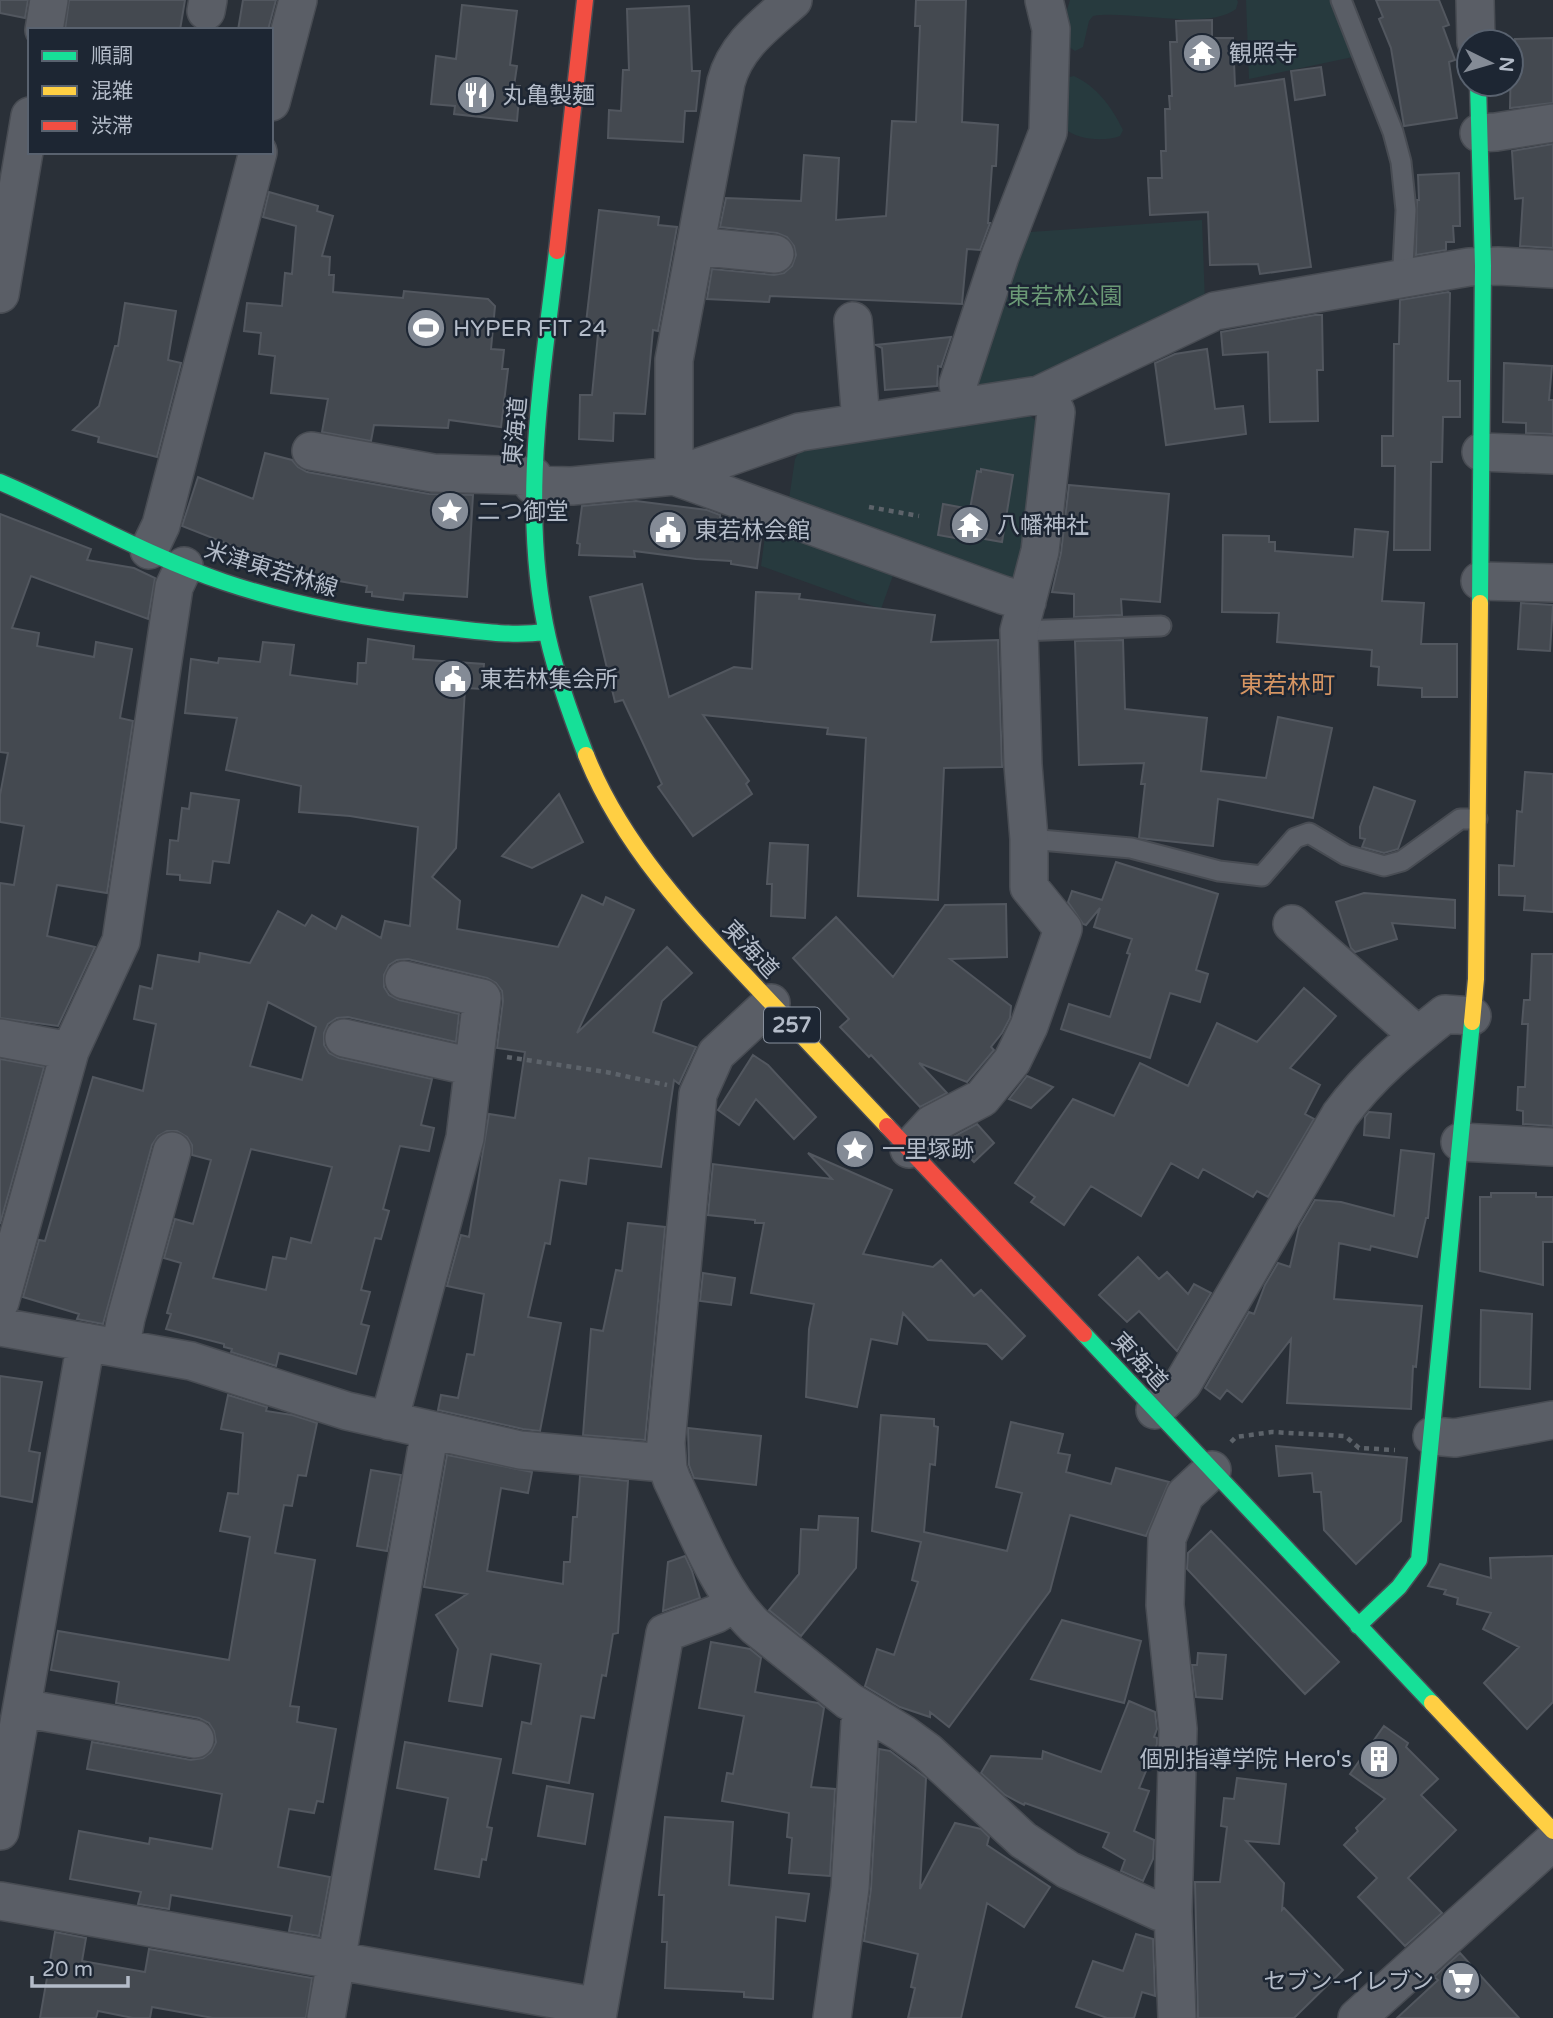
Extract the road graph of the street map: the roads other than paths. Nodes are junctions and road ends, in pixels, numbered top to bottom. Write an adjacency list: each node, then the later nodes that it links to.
1 (49, 0): 8 (street)
2 (298, 0): 10 (street)
3 (585, 0): 30 (main road, 東海道 / 257)
4 (793, 0): 16 (street)
5 (1044, 0): 24 (street)
6 (1341, 0): 20 (lane)
7 (1475, 0): 9 (street)
8 (44, 28)
9 (1476, 28)
10 (273, 94)
11 (1478, 98): 14 (main road)
12 (1553, 122): 14 (street)
13 (18, 132): 21 (street)
14 (1479, 132): 18 (main road)
15 (257, 154): 32 (street)
16 (695, 246): 17 (street); 29 (street)
17 (775, 254)
18 (1483, 266): 19 (street); 20 (street); 27 (main road)
19 (1553, 269)
20 (1406, 278): 23 (street)
21 (0, 294)
22 (853, 321): 25 (street)
23 (1046, 392): 24 (street); 36 (street)
24 (962, 407): 25 (street)
25 (861, 422): 29 (street)
26 (311, 451): 30 (street)
27 (1481, 452): 28 (street); 34 (main road)
28 (1553, 454)
29 (674, 477): 30 (street); 36 (street)
30 (533, 480): 38 (main road, 東海道 / 257)
31 (0, 482): 32 (main road, 米津東若林線)
32 (149, 550): 33 (main road, 米津東若林線)
33 (184, 566): 38 (main road, 米津東若林線); 48 (street)
34 (1480, 581): 35 (street); 39 (main road)
35 (1553, 583)
36 (1023, 616): 37 (lane); 40 (street)
37 (1161, 626)
38 (545, 632): 43 (main road, 東海道 / 257)
39 (1477, 820): 40 (lane); 44 (main road)
40 (1029, 839): 52 (street)
41 (1292, 924): 47 (street)
42 (404, 980): 49 (street)
43 (771, 1003): 52 (main road, 東海道 / 257); 63 (street)
44 (1472, 1016): 47 (street); 50 (main road)
45 (0, 1038): 48 (street)
46 (344, 1038): 49 (street)
47 (1415, 1038): 57 (street)
48 (70, 1051): 54 (street)
49 (474, 1060): 59 (street)
50 (1460, 1142): 51 (street); 61 (main road)
51 (1553, 1147)
52 (909, 1149): 57 (main road, 東海道 / 257)
53 (172, 1151): 56 (street)
54 (0, 1302)
55 (0, 1327): 56 (street)
56 (103, 1345): 59 (street); 66 (street)
57 (1155, 1410): 62 (main road, 東海道 / 257)
58 (1553, 1419): 61 (street)
59 (389, 1421): 60 (street)
60 (430, 1430): 63 (street); 74 (street)
61 (1431, 1444): 65 (main road)
62 (1220, 1457): 65 (main road, 東海道 / 257); 73 (street)
63 (666, 1460): 64 (street)
64 (734, 1603): 67 (street); 75 (street)
65 (1358, 1626): 70 (main road, 東海道 / 257)
66 (22, 1708): 68 (street); 69 (street)
67 (866, 1713): 73 (street); 77 (street)
68 (195, 1739)
69 (0, 1831)
70 (1553, 1831)
71 (1553, 1841): 79 (street)
72 (0, 1901): 74 (street)
73 (1173, 1912): 78 (street)
74 (336, 1961): 75 (street); 76 (street)
75 (598, 2012)
76 (326, 2018)
77 (832, 2018)
78 (1177, 2018)
79 (1357, 2018)

